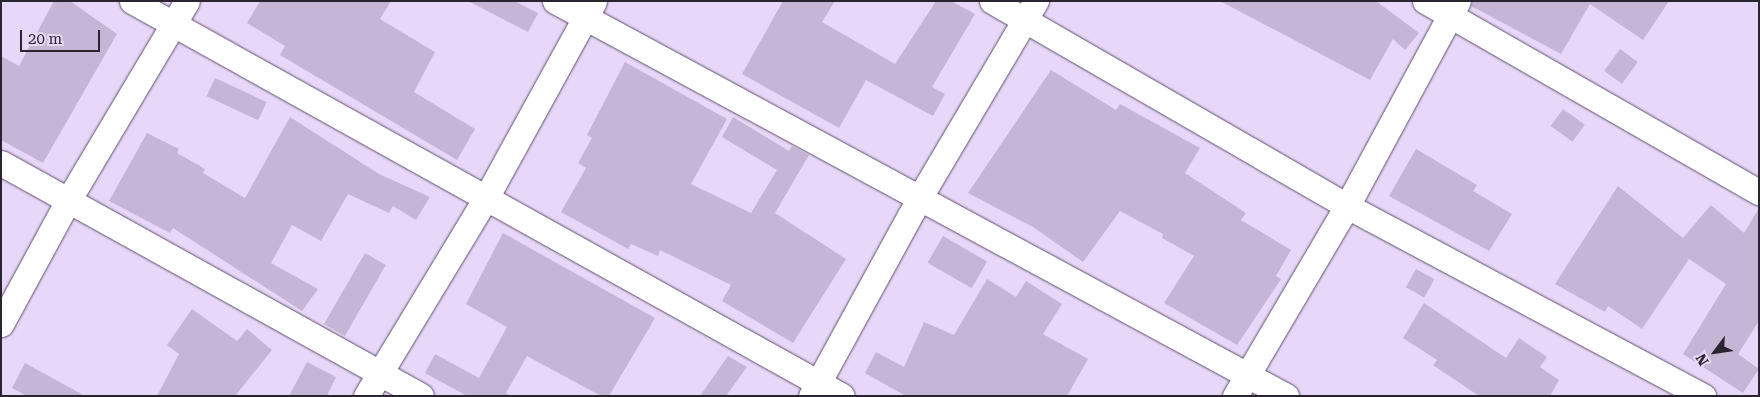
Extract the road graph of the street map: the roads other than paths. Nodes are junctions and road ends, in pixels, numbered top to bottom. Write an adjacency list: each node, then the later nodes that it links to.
1 (132, 1): 9 (street)
2 (187, 1): 9 (street)
3 (555, 1): 7 (street)
4 (992, 1): 8 (street)
5 (1425, 1): 6 (street)
6 (1454, 9): 11 (street); 15 (street)
7 (589, 10): 12 (street); 13 (street)
8 (1031, 10): 13 (street); 15 (street)
9 (174, 25): 12 (street); 14 (street)
10 (1, 163): 14 (street)
11 (1759, 192)
12 (487, 196): 17 (street); 19 (street)
13 (920, 197): 18 (street); 19 (street)
14 (68, 199): 16 (street); 17 (street)
15 (1348, 206): 18 (street); 25 (street)
16 (1, 324)
17 (380, 373): 20 (street); 21 (street)
18 (1248, 373): 23 (street); 24 (street)
19 (815, 390): 22 (street)
20 (366, 396)
21 (421, 396)
22 (842, 396)
23 (1235, 396)
24 (1286, 396)
25 (1703, 396)

